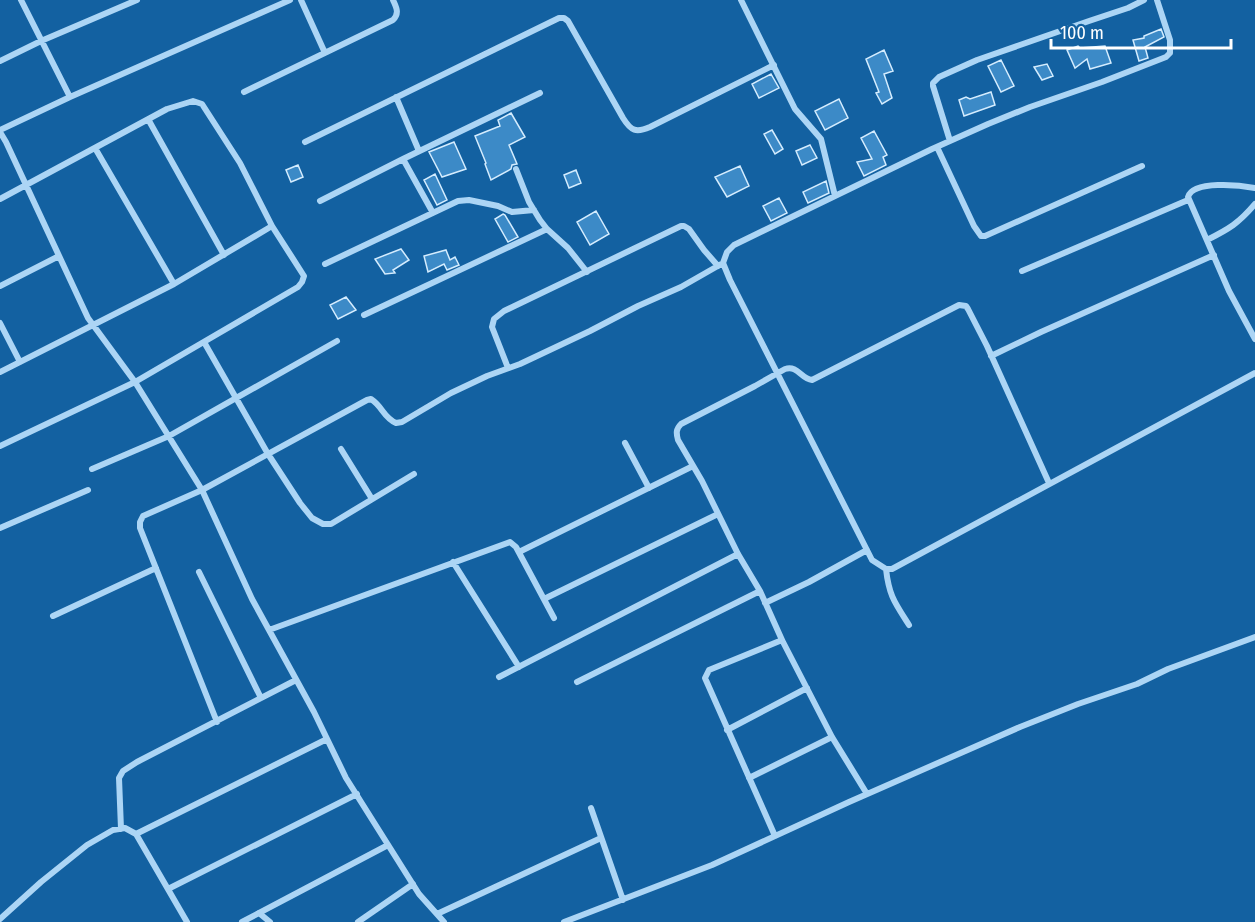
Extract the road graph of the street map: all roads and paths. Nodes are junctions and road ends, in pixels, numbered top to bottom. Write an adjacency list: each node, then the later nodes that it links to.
1 (21, 0): 9 (street)
2 (137, 0): 9 (street)
3 (290, 0): 15 (street)
4 (300, 0): 10 (street)
5 (393, 0): 10 (street)
6 (741, 0): 12 (street)
7 (1144, 0): 19 (street)
8 (1157, 0): 19 (street)
9 (41, 41): 11 (street); 15 (street)
10 (325, 53): 13 (street)
11 (0, 61)
12 (774, 65): 16 (street); 29 (street)
13 (244, 92)
14 (540, 93): 23 (street)
15 (70, 97): 18 (street)
16 (396, 97): 20 (street); 23 (street)
17 (148, 119): 22 (street); 36 (street); 39 (street)
18 (0, 131): 27 (street)
19 (950, 141): 21 (street)
20 (305, 142)
21 (938, 147): 25 (street); 29 (street)
22 (95, 148): 27 (street); 46 (street)
23 (419, 151): 24 (street)
24 (403, 159): 32 (street); 35 (street)
25 (1142, 166)
26 (516, 169): 34 (street)
27 (26, 185): 30 (street); 41 (street)
28 (1255, 188): 31 (street)
29 (835, 196): 43 (street)
30 (0, 198)
31 (1188, 200): 38 (street); 44 (street)
32 (320, 201)
33 (1255, 204): 38 (street)
34 (534, 210): 35 (street); 37 (street)
35 (433, 213): 42 (street)
36 (273, 226): 39 (street); 53 (street)
37 (547, 229): 45 (street); 48 (street)
38 (1207, 240): 40 (street)
39 (224, 255): 46 (street)
40 (1214, 255): 51 (street); 54 (street)
41 (59, 256): 47 (street); 50 (street)
42 (325, 264)
43 (721, 264): 45 (street); 56 (street); 58 (street)
44 (1022, 271)
45 (587, 272): 56 (street)
46 (174, 284): 50 (street)
47 (0, 286)
48 (364, 315)
49 (0, 323): 55 (street)
50 (94, 326): 55 (street); 60 (street)
51 (1255, 339)
52 (337, 341): 61 (street)
53 (204, 342): 60 (street); 61 (street)
54 (991, 356): 58 (street); 70 (street)
55 (20, 362): 57 (street)
56 (508, 368): 66 (street)
57 (0, 372)
58 (778, 373): 67 (street); 77 (street)
59 (1255, 374): 70 (street)
60 (135, 382): 62 (street); 64 (street)
61 (237, 397): 62 (street); 66 (street)
62 (169, 436): 68 (street); 73 (street)
63 (625, 443): 71 (street)
64 (0, 446)
65 (341, 449): 74 (street)
66 (268, 453): 73 (street); 74 (street)
67 (693, 466): 71 (street); 75 (street)
68 (92, 470)
69 (414, 474): 74 (street)
70 (1049, 483): 82 (street)
71 (649, 488): 78 (street)
72 (88, 490): 76 (street)
73 (202, 490): 81 (street); 90 (street)
74 (372, 499)
75 (718, 514): 79 (street); 85 (street)
76 (0, 528)
77 (867, 550): 82 (street); 86 (street)
78 (519, 552): 80 (street); 85 (street)
79 (738, 554): 84 (street); 93 (street)
80 (453, 562): 90 (street); 93 (street)
81 (156, 568): 87 (street); 99 (street)
82 (886, 569): 89 (street)
83 (199, 572): 98 (street)
84 (760, 591): 86 (street); 96 (street)
85 (544, 599): 88 (street)
86 (765, 603): 92 (street)
87 (53, 616)
88 (554, 618)
89 (909, 625)
90 (269, 630): 95 (street)
91 (1255, 637): 105 (street)
92 (782, 640): 97 (street); 100 (street)
93 (519, 667): 94 (street)
94 (499, 677)
95 (296, 680): 98 (street); 102 (street)
96 (577, 682)
97 (807, 688): 100 (street); 101 (street)
98 (261, 699): 99 (street)
99 (217, 722): 107 (street)
100 (727, 730): 103 (street)
101 (832, 737): 103 (street); 105 (street)
102 (327, 739): 104 (street); 108 (street)
103 (749, 778): 109 (street)
104 (357, 794): 111 (street); 113 (street)
105 (867, 794): 109 (street)
106 (591, 808): 110 (street)
107 (121, 829): 108 (street); 117 (street)
108 (136, 834): 113 (street)
109 (775, 836): 114 (street)
110 (601, 838): 114 (street); 116 (street)
111 (388, 844): 112 (street); 115 (street)
112 (413, 884): 116 (street); 121 (street)
113 (168, 890): 118 (street)
114 (623, 900): 123 (street)
115 (259, 913): 119 (street); 120 (street)
116 (437, 914): 122 (street)
117 (0, 919)
118 (187, 922)
119 (242, 922)
120 (270, 922)
121 (358, 922)
122 (444, 922)
123 (564, 922)

